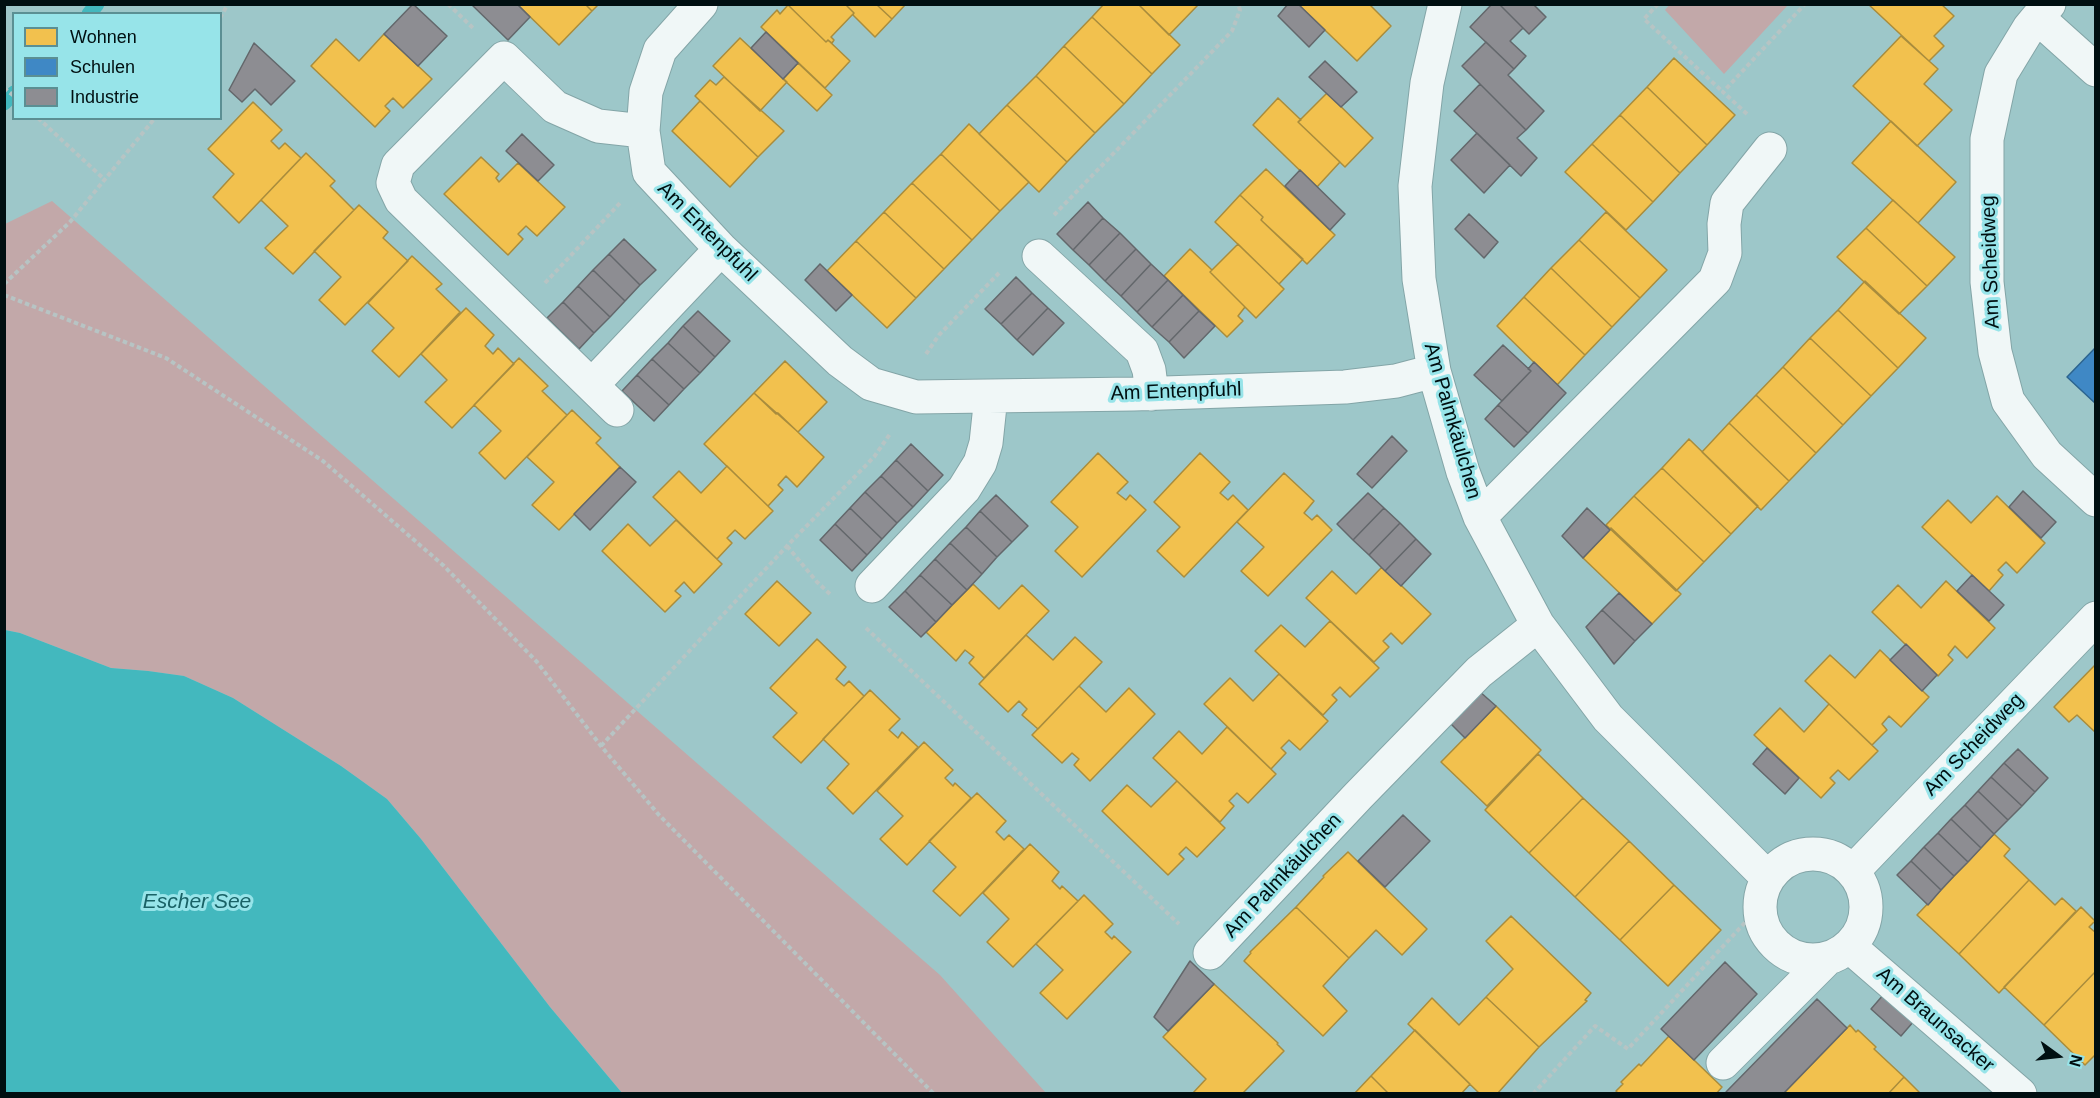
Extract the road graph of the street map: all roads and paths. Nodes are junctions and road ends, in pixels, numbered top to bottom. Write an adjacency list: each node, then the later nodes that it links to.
1 (701, 4): 11 (street, Am Entenpfuhl)
2 (1238, 4): 15 (path)
3 (1445, 4): 22 (street, Am Palmkäulchen)
4 (1658, 4): 8 (path)
5 (1805, 4): 8 (path)
6 (2043, 11): 7 (street); 28 (street, Am Scheidweg)
7 (2096, 70)
8 (1723, 92): 12 (path)
9 (40, 120): 14 (path)
10 (153, 120): 14 (path)
11 (643, 131): 13 (street, Am Entenpfuhl); 21 (street)
12 (1770, 149): 29 (street, Am Palmkäulchen)
13 (649, 172): 16 (street, Am Entenpfuhl); 21 (path)
14 (104, 179): 19 (path)
15 (1051, 219)
16 (721, 249): 23 (street); 25 (street, Am Entenpfuhl)
17 (1039, 256): 24 (street)
18 (1002, 269): 25 (path)
19 (4, 284)
20 (4, 295): 36 (path)
21 (518, 312): 23 (street)
22 (1434, 371): 24 (street, Am Entenpfuhl); 29 (street, Am Palmkäulchen)
23 (592, 385): 27 (street)
24 (1152, 394): 26 (street, Am Entenpfuhl)
25 (907, 395): 26 (street, Am Entenpfuhl); 30 (path)
26 (991, 396): 31 (street)
27 (617, 410)
28 (2096, 500)
29 (1480, 517): 35 (street, Am Palmkäulchen)
30 (787, 546): 32 (path); 36 (path)
31 (873, 586)
32 (833, 597)
33 (2096, 618): 37 (street, Am Scheidweg)
34 (858, 620): 39 (path)
35 (1538, 625): 38 (street, Am Palmkäulchen); 39 (street, Am Palmkäulchen)
36 (601, 746): 43 (path)
37 (1852, 871): 38 (street); 40 (street)
38 (1764, 893): 40 (street, Am Palmkäulchen); 44 (path)
39 (1210, 953)
40 (1838, 953): 41 (street); 42 (street, Am Braunsacker)
41 (1723, 1064)
42 (2009, 1083)
43 (934, 1094)
44 (1533, 1094)

